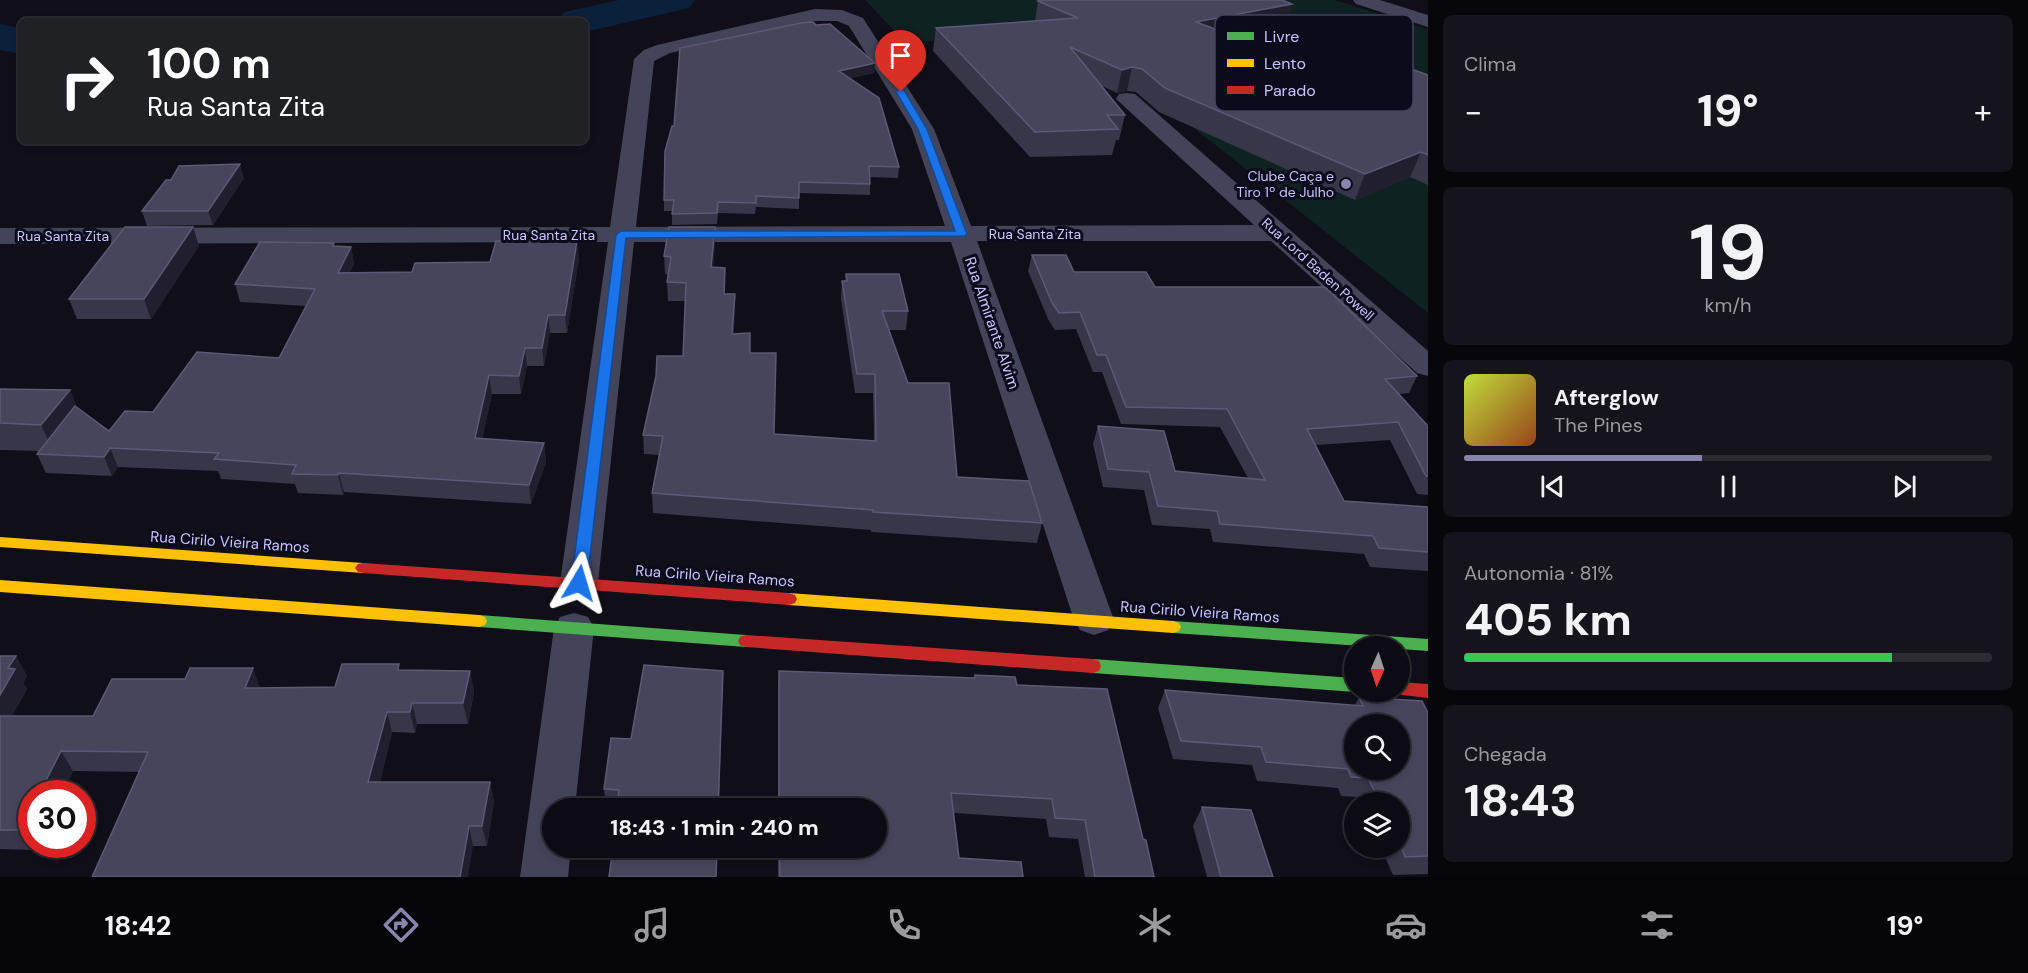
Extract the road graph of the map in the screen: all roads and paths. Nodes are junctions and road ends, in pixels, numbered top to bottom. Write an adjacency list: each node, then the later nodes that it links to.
1 (1362, 0): 2 (street)
2 (1409, 15)
3 (1413, 16): 4 (street)
4 (1428, 21)
5 (1127, 99): 6 (street, Rua Lord Baden Powell)
6 (1278, 233): 7 (street, Rua Santa Zita); 10 (street, Rua Lord Baden Powell)
7 (961, 234): 8 (street, Rua Santa Zita); 8 (street, Rua Almirante Alvim); 14 (street, Rua Almirante Alvim)
8 (621, 235): 9 (street, Rua Santa Zita); 12 (street)
9 (0, 236)
10 (1428, 367)
11 (0, 542): 12 (main road, Rua Cirilo Vieira Ramos)
12 (579, 583): 14 (main road, Rua Cirilo Vieira Ramos)
13 (0, 586): 15 (main road)
14 (1094, 620): 16 (main road, Rua Cirilo Vieira Ramos)
15 (574, 628): 17 (main road); 20 (street)
16 (1428, 645)
17 (1344, 684)
18 (1410, 690): 19 (main road)
19 (1428, 691)
20 (553, 798)
21 (546, 858): 22 (street)
22 (544, 877)

